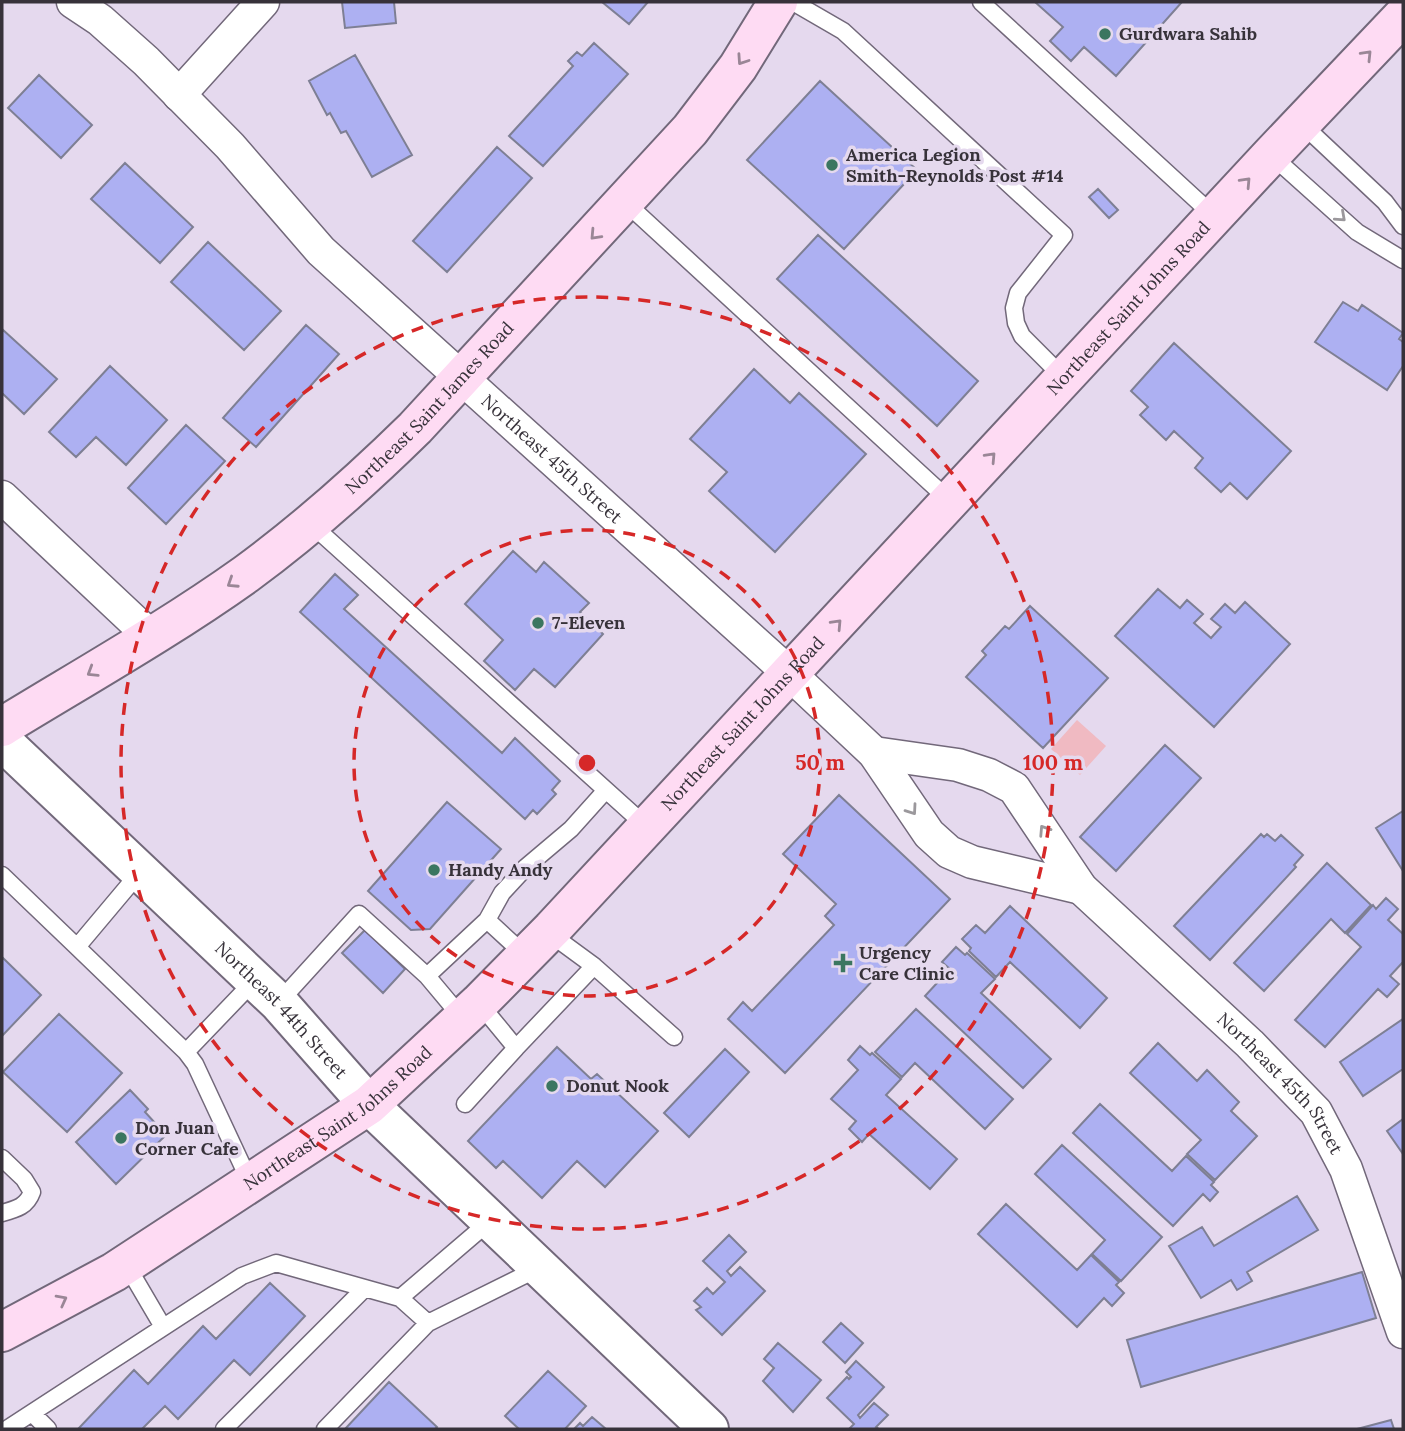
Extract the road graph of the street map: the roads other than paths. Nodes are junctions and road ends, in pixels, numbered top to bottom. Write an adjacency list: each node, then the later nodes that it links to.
1 (73, 2): 7 (street, Northeast 45th Street)
2 (263, 2): 7 (street)
3 (778, 2): 10 (main road, Northeast Saint James Road, one-way to 10)
4 (793, 2): 15 (lane)
5 (981, 2): 11 (lane)
6 (1403, 16): 8 (main road, Northeast Saint Johns Road, one-way to 6)
7 (179, 95): 14 (street, Northeast 45th Street)
8 (1301, 123): 9 (main road, Northeast Saint Johns Road); 12 (lane)
9 (1271, 155): 11 (main road, Northeast Saint Johns Road, one-way to 9); 13 (lane, one-way to 13)
10 (625, 202): 14 (main road, Northeast Saint James Road, one-way to 14); 17 (lane)
11 (1214, 217): 15 (main road, Northeast Saint Johns Road)
12 (1403, 226)
13 (1403, 260)
14 (462, 378): 18 (main road, Northeast Saint James Road); 20 (street, Northeast 45th Street)
15 (1064, 378): 17 (main road, Northeast Saint Johns Road, one-way to 15)
16 (2, 497): 19 (street)
17 (950, 501): 20 (main road, Northeast Saint Johns Road, one-way to 17)
18 (311, 524): 19 (main road, Northeast Saint James Road, one-way to 19); 24 (lane)
19 (150, 636): 21 (main road, Northeast Saint James Road, one-way to 21)
20 (790, 674): 23 (street, Northeast 45th Street); 25 (main road, Northeast Saint Johns Road)
21 (2, 727)
22 (2, 741): 26 (street, Northeast 44th Street)
23 (874, 754): 28 (street, Northeast 45th Street, one-way to 28); 28 (street, Northeast 45th Street, one-way to 23)
24 (606, 790): 25 (lane); 29 (lane)
25 (647, 827): 30 (main road, Northeast Saint Johns Road)
26 (140, 872): 31 (lane); 34 (street, Northeast 44th Street)
27 (2, 875): 31 (lane)
28 (1081, 888): 49 (street, Northeast 45th Street)
29 (487, 920): 30 (lane); 33 (lane)
30 (537, 944): 32 (lane); 35 (main road, Northeast Saint Johns Road)
31 (77, 947): 38 (lane)
32 (594, 966): 36 (lane); 37 (lane)
33 (427, 976): 34 (lane); 35 (lane)
34 (267, 991): 38 (lane); 40 (street, Northeast 44th Street)
35 (471, 1011): 37 (lane); 40 (main road, Northeast Saint Johns Road)
36 (674, 1037)
37 (516, 1048): 39 (lane)
38 (186, 1052): 42 (lane)
39 (465, 1104)
40 (369, 1105): 42 (main road, Northeast Saint Johns Road); 44 (street, Northeast 44th Street)
41 (2, 1158): 43 (lane)
42 (250, 1182): 45 (main road, Northeast Saint Johns Road)
43 (2, 1213)
44 (489, 1221): 46 (street, Northeast 44th Street); 48 (lane)
45 (126, 1264): 51 (lane); 52 (main road, Northeast Saint Johns Road, one-way to 45)
46 (539, 1268): 50 (lane); 58 (street, Northeast 44th Street)
47 (365, 1288): 48 (lane); 51 (lane); 56 (lane)
48 (400, 1298): 50 (lane)
49 (1402, 1319)
50 (428, 1323): 57 (lane)
51 (163, 1327): 53 (lane)
52 (2, 1332)
53 (33, 1413): 54 (lane); 55 (lane)
54 (7, 1429)
55 (48, 1429)
56 (223, 1429)
57 (326, 1429)
58 (709, 1429)

